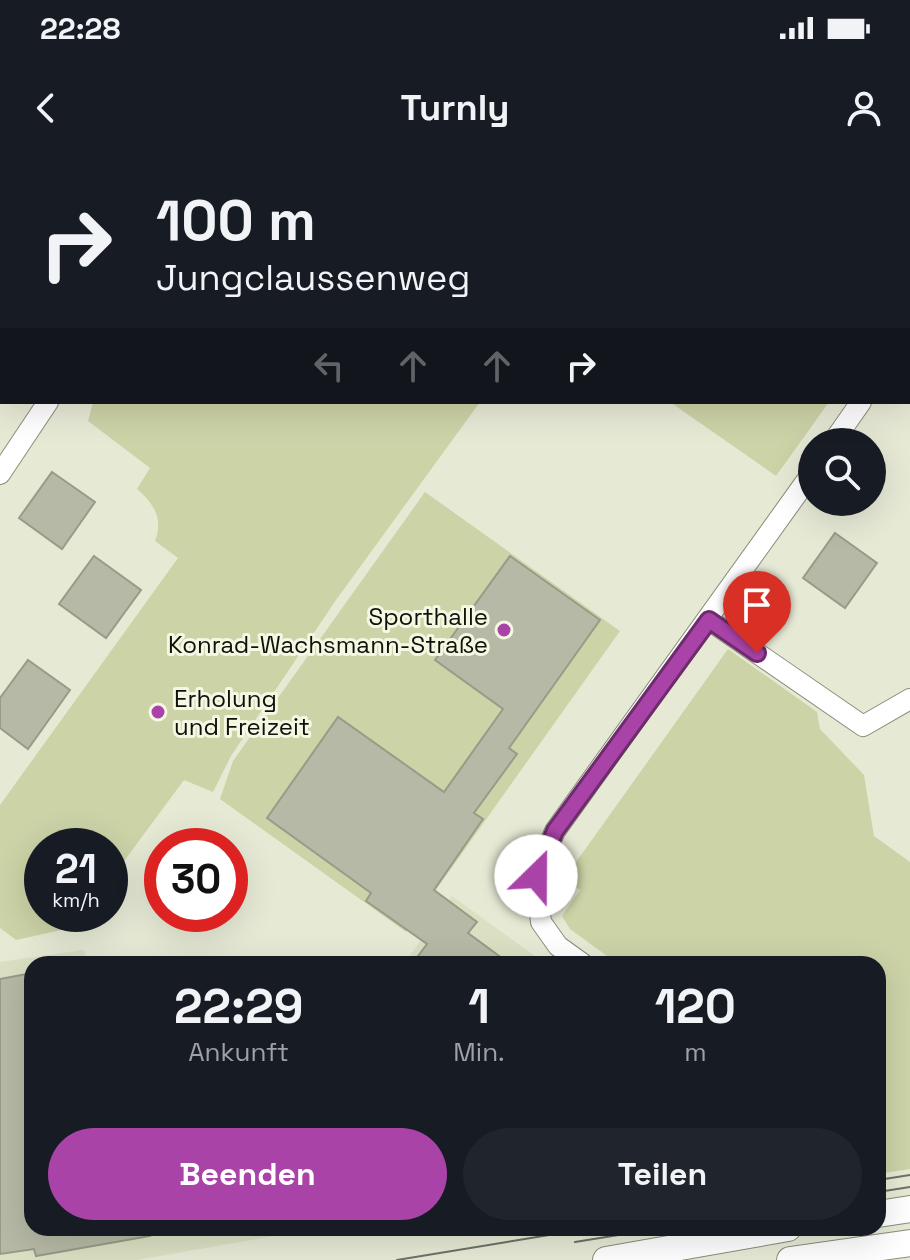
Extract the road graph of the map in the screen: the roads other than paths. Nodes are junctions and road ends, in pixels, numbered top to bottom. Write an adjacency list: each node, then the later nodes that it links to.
1 (47, 404): 4 (street)
2 (860, 404): 3 (street)
3 (843, 428)
4 (0, 474)
5 (798, 493): 6 (street)
6 (709, 620): 7 (street); 8 (street)
7 (910, 699)
8 (572, 956)
9 (910, 1209): 10 (street)
10 (886, 1213)
11 (742, 1236): 15 (street)
12 (796, 1236): 14 (street)
13 (910, 1243): 14 (street)
14 (794, 1259)
15 (606, 1260)

